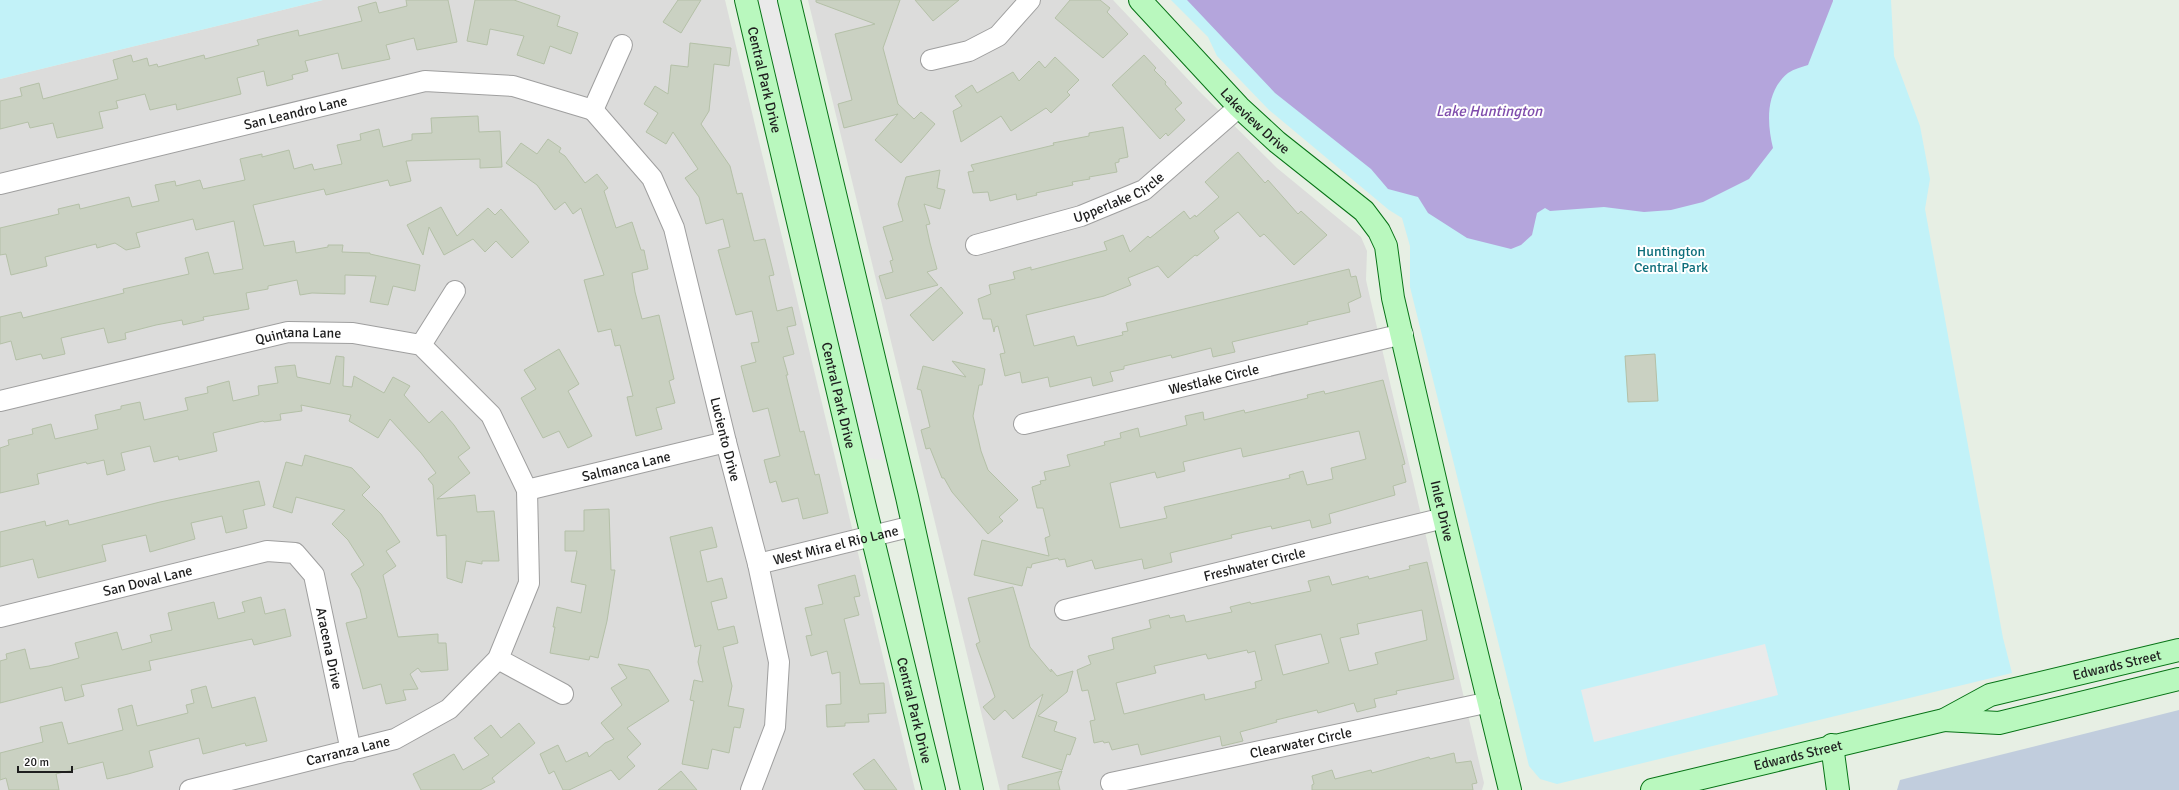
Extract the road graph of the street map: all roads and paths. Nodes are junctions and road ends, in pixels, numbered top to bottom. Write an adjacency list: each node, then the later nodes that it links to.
1 (746, 0): 21 (street, Central Park Drive)
2 (789, 0): 20 (street)
3 (1030, 0): 6 (street)
4 (1140, 0): 7 (street, Lakeview Drive)
5 (622, 45): 8 (street)
6 (931, 60)
7 (1239, 107): 10 (street, Lakeview Drive); 11 (street, Upperlake Circle)
8 (593, 110): 9 (street, San Leandro Lane); 17 (street, Luciento Drive)
9 (0, 184)
10 (1379, 231): 13 (street, Inlet Drive)
11 (976, 245)
12 (455, 291): 14 (street)
13 (1403, 334): 16 (street, Westlake Circle); 19 (street, Inlet Drive)
14 (421, 345): 15 (street, Quintana Lane); 18 (street)
15 (0, 401)
16 (1024, 424)
17 (726, 442): 18 (street, Salmanca Lane); 23 (street, Luciento Drive)
18 (527, 490): 27 (street, Carranza Lane)
19 (1444, 518): 24 (street, Freshwater Circle); 30 (street, Inlet Drive)
20 (913, 526): 21 (street, West Mira el Rio Lane); 38 (street)
21 (871, 535): 23 (street, West Mira el Rio Lane); 37 (street, Central Park Drive)
22 (295, 553): 25 (street, San Doval Lane); 33 (street, Aracena Drive)
23 (758, 564): 36 (street, Luciento Drive)
24 (1065, 610)
25 (0, 616)
26 (2179, 650): 31 (street, Edwards Street)
27 (498, 659): 29 (street); 33 (street, Carranza Lane)
28 (2179, 679): 31 (street, Edwards Street)
29 (563, 694)
30 (1490, 702): 34 (street, Clearwater Circle); 39 (street, Inlet Drive)
31 (1944, 720): 32 (street, Edwards Street)
32 (1832, 746): 40 (street, Edwards Street); 41 (street)
33 (351, 751): 35 (street, Carranza Lane)
34 (1111, 783)
35 (190, 790)
36 (751, 790)
37 (934, 790)
38 (972, 790)
39 (1510, 790)
40 (1652, 790)
41 (1838, 790)

